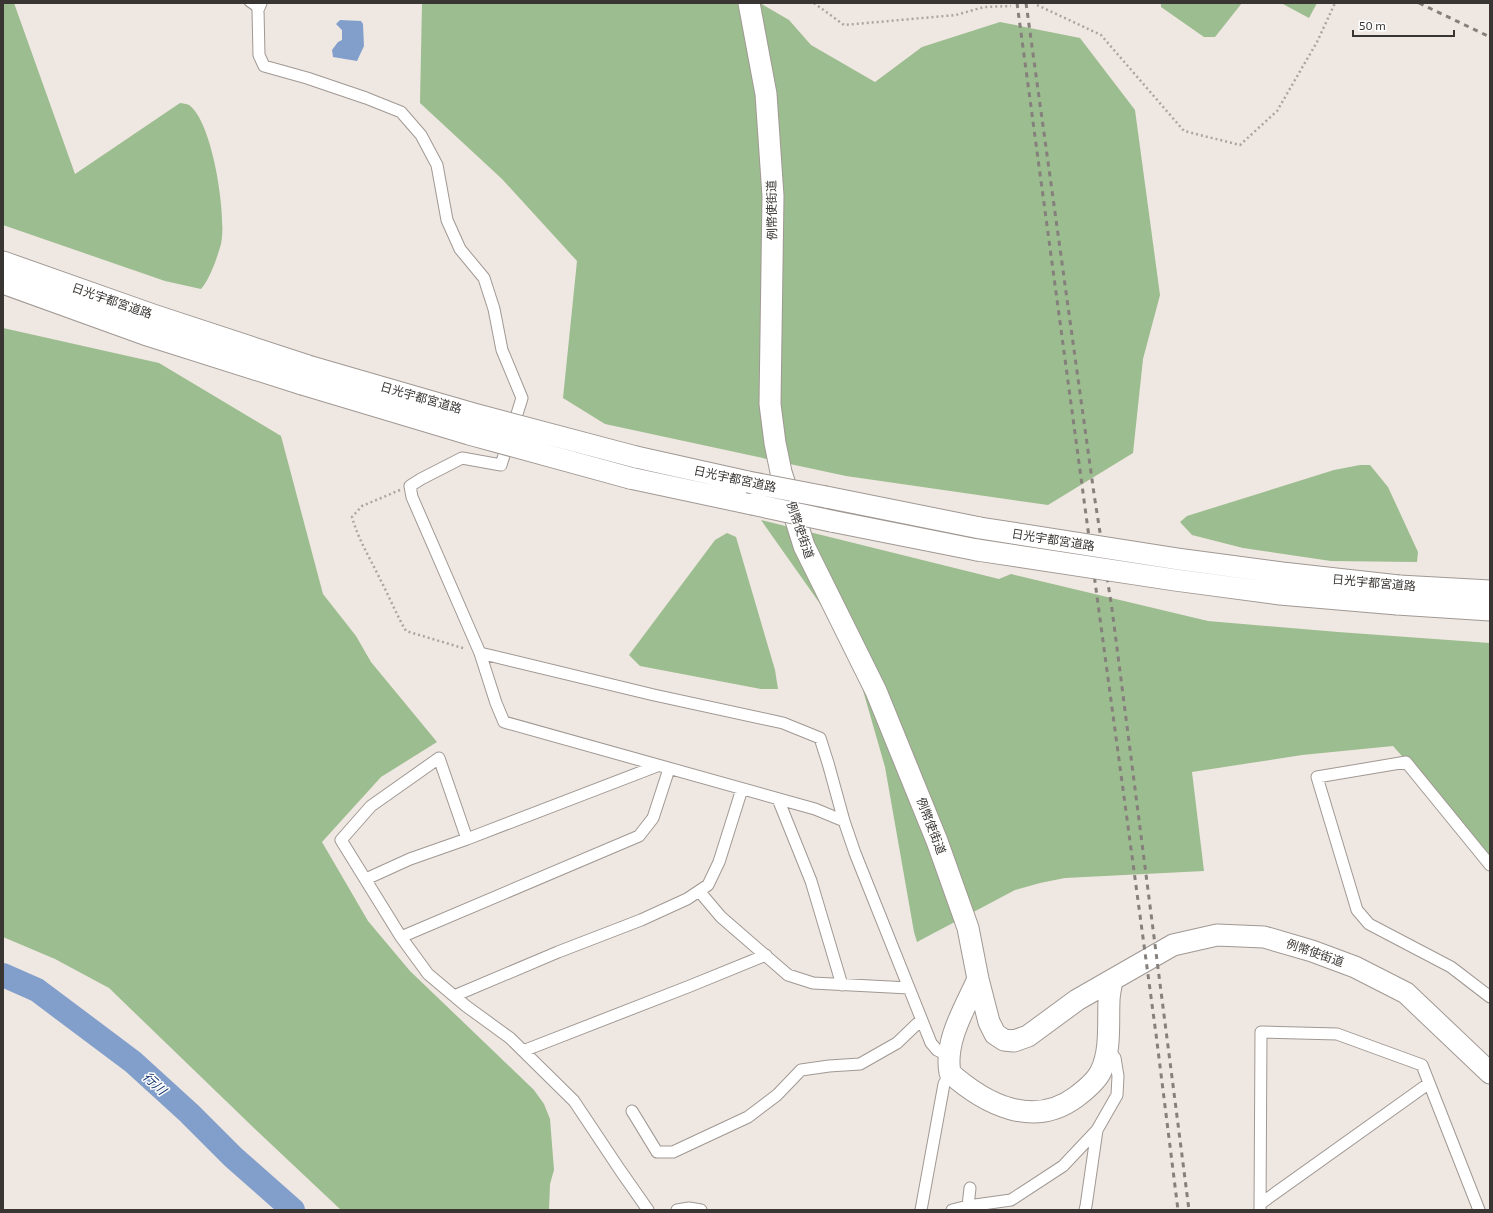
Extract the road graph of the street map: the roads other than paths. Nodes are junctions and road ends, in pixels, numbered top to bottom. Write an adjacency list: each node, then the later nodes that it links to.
1 (248, 3): 3 (lane)
2 (749, 3): 23 (highway, 例幣使街道)
3 (260, 6): 11 (street)
4 (3, 262): 6 (highway, 日光宇都宮道路)
5 (3, 283): 6 (highway, 日光宇都宮道路)
6 (305, 375): 9 (highway, 日光宇都宮道路, bridge); 9 (highway, 日光宇都宮道路, bridge)
7 (1490, 582): 9 (highway)
8 (1490, 591): 9 (highway, 日光宇都宮道路)
9 (1398, 595): 10 (highway, 日光宇都宮道路)
10 (1490, 610)
11 (480, 653): 12 (street); 16 (street)
12 (657, 766): 13 (street); 17 (street)
13 (669, 769): 14 (street); 21 (street)
14 (742, 789): 15 (street); 20 (street)
15 (778, 799): 16 (street); 25 (street)
16 (844, 821): 26 (street)
17 (467, 839): 19 (street); 19 (street)
18 (1490, 865): 28 (street)
19 (366, 879): 21 (street)
20 (699, 891): 22 (street); 27 (street)
21 (401, 937): 27 (street)
22 (766, 955): 25 (street); 31 (street)
23 (978, 979): 24 (highway, 例幣使街道); 32 (highway)
24 (1112, 980): 30 (highway); 33 (highway, 例幣使街道)
25 (842, 985): 26 (street)
26 (909, 988): 29 (street)
27 (454, 996): 31 (street)
28 (1490, 997)
29 (921, 1020): 32 (street); 35 (street)
30 (1107, 1047): 32 (highway); 36 (street)
31 (523, 1051): 40 (street)
32 (950, 1064): 43 (street)
33 (1490, 1074)
34 (1428, 1084): 38 (street); 38 (street); 46 (street)
35 (632, 1111)
36 (1097, 1130): 39 (street); 45 (street)
37 (970, 1188): 39 (street)
38 (1260, 1207)
39 (969, 1208): 44 (street)
40 (648, 1210)
41 (677, 1210): 42 (street)
42 (701, 1210)
43 (921, 1210)
44 (952, 1210)
45 (1085, 1210)
46 (1479, 1210)

